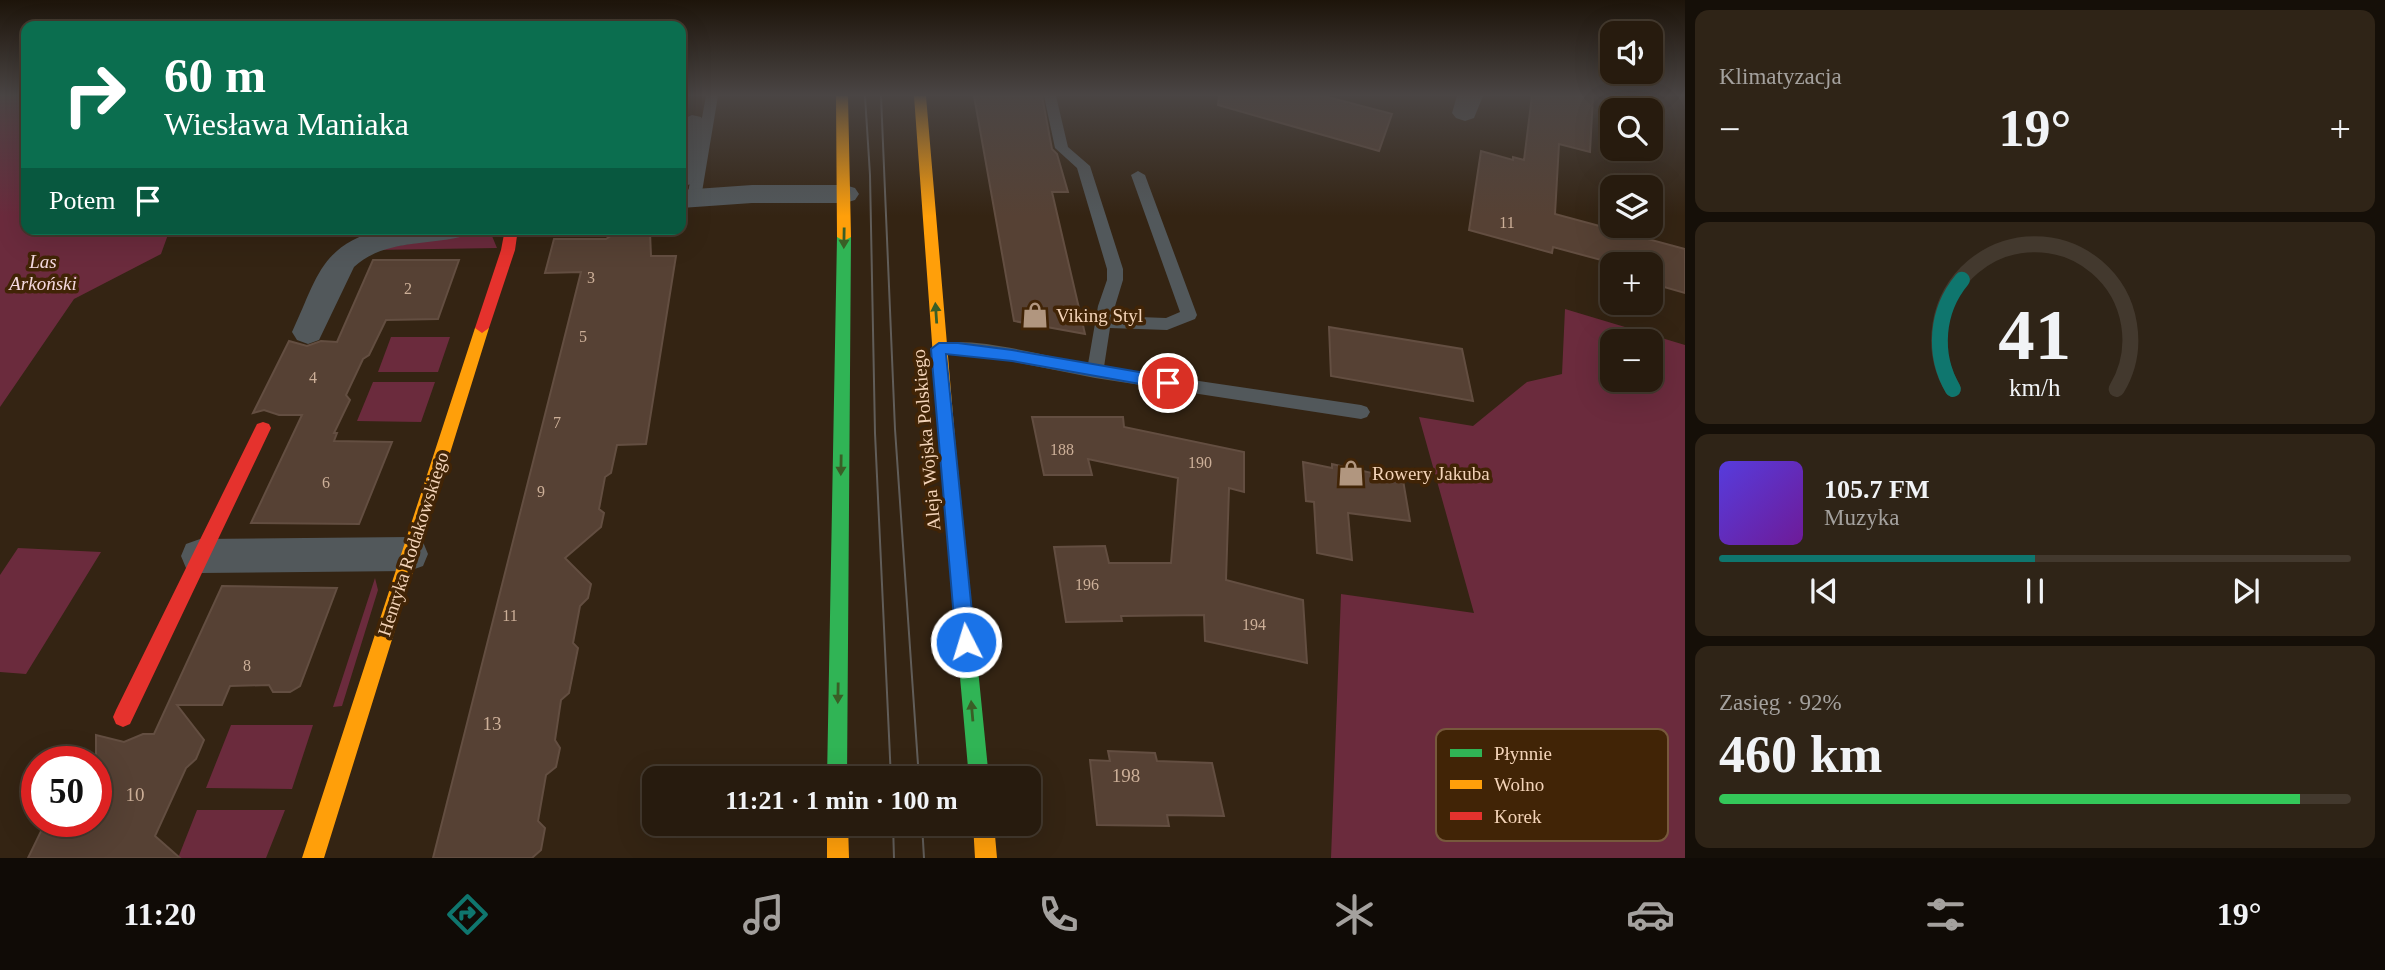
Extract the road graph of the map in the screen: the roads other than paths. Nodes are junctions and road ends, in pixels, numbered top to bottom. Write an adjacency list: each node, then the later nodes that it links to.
1 (691, 136): 7 (street)
2 (701, 136): 8 (lane)
3 (843, 136): 10 (main road)
4 (923, 136): 15 (main road, Aleja Wojska Polskiego, one-way to 4)
5 (1059, 136): 13 (lane)
6 (1138, 175): 13 (lane)
7 (686, 182)
8 (686, 188)
9 (686, 192): 10 (street)
10 (845, 194): 22 (main road, one-way to 22)
11 (415, 235): 14 (street)
12 (511, 235): 19 (main road, Henryka Rodakowskiego)
13 (1106, 322): 16 (lane)
14 (308, 332)
15 (939, 349): 16 (lane); 23 (main road, Aleja Wojska Polskiego, one-way to 15)
16 (1095, 372): 17 (lane)
17 (1361, 412)
18 (263, 428): 20 (main road)
19 (409, 554): 20 (street); 26 (main road, Henryka Rodakowskiego)
20 (200, 555): 21 (main road)
21 (123, 717)
22 (837, 766)
23 (978, 766)
24 (837, 836): 27 (main road)
25 (984, 836): 28 (main road)
26 (313, 858)
27 (838, 858)
28 (986, 858)

